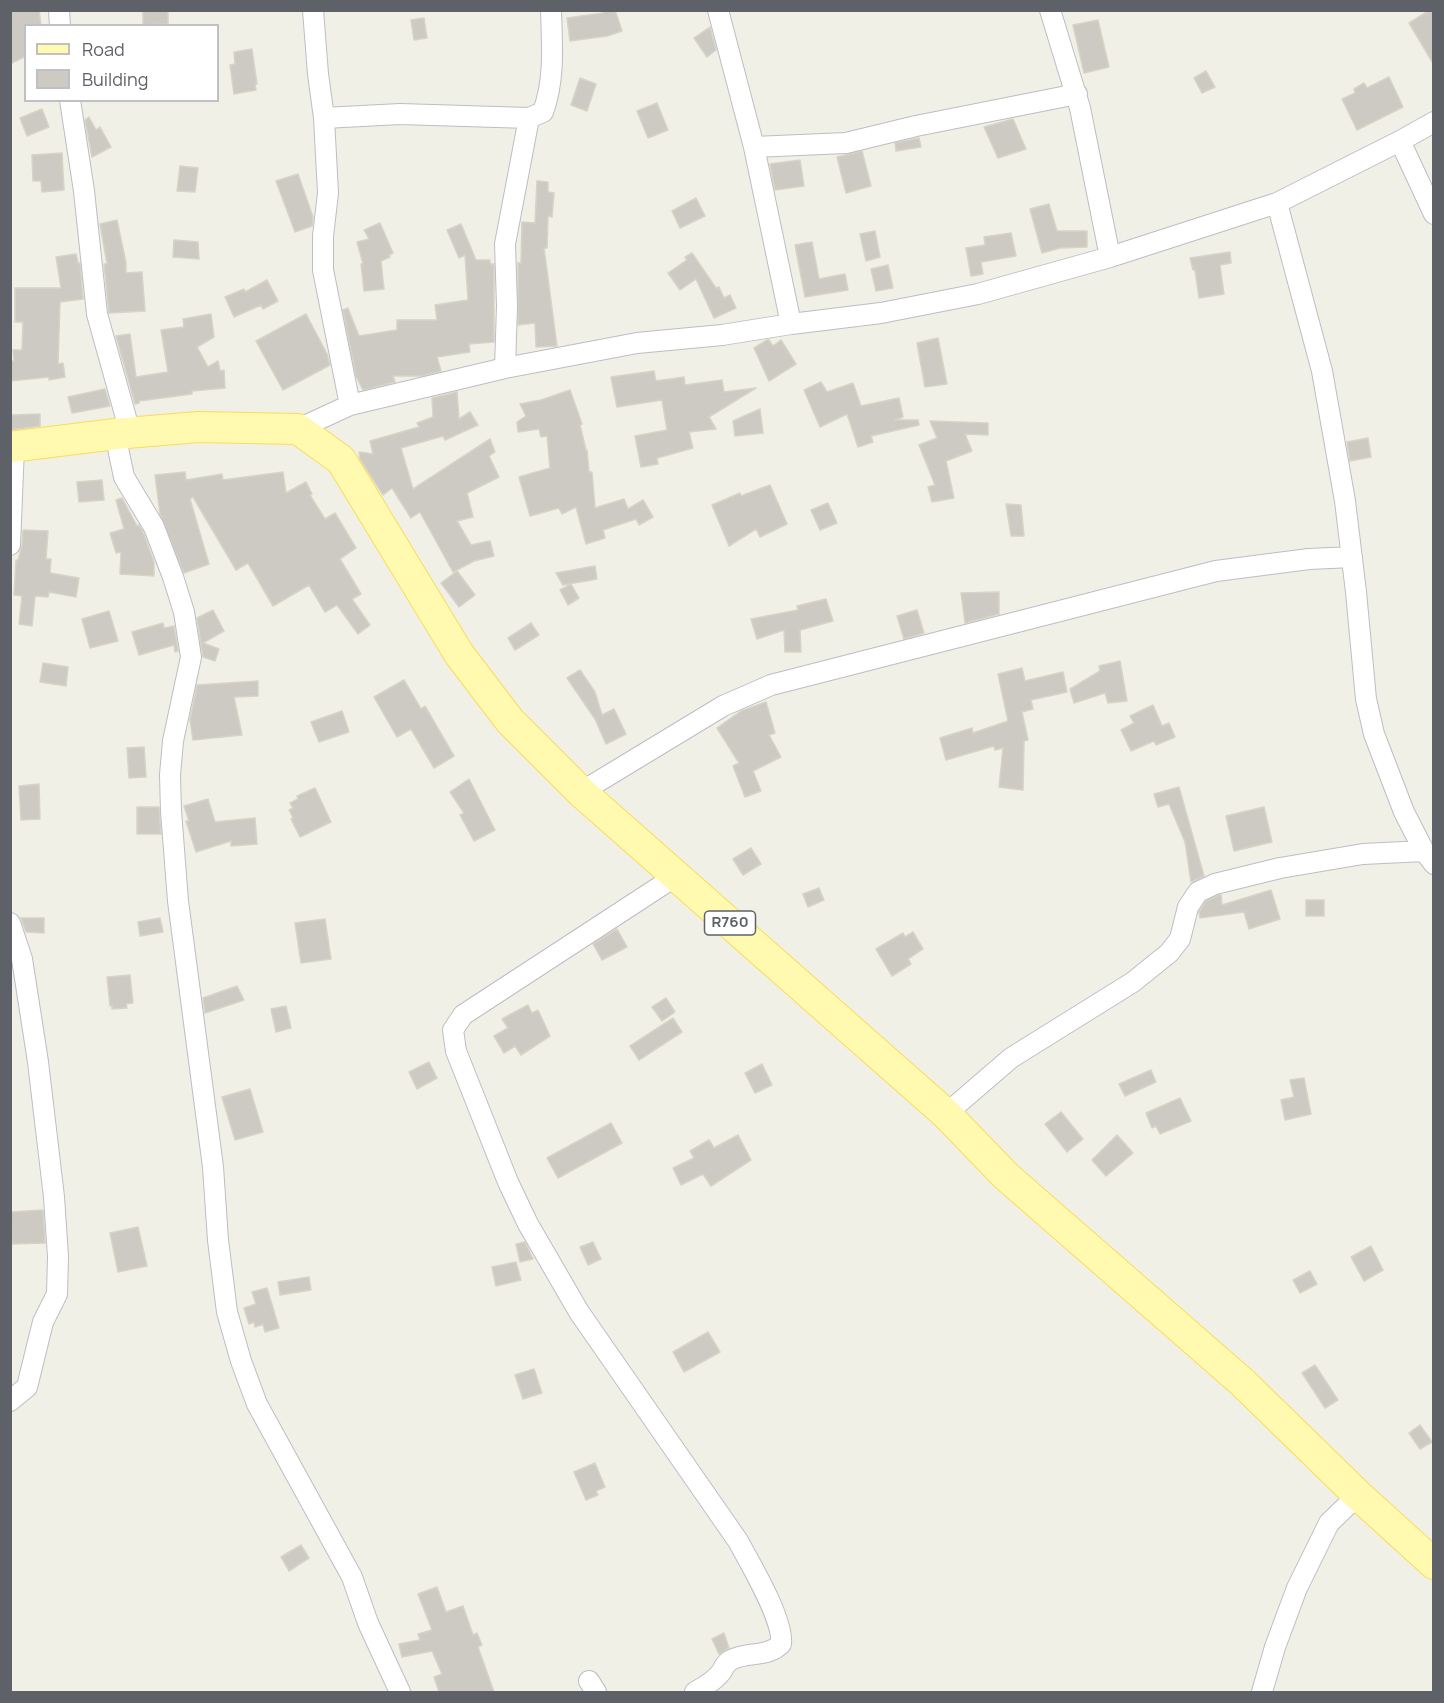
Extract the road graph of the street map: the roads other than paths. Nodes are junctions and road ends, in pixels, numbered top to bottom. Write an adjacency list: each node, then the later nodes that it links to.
1 (313, 10): 8 (street)
2 (551, 10): 7 (street)
3 (718, 10): 11 (street)
4 (1050, 10): 5 (street)
5 (1077, 94): 11 (street); 14 (street)
6 (70, 102): 19 (street)
7 (529, 117): 8 (street); 16 (street)
8 (324, 118): 17 (street)
9 (1434, 122): 10 (street)
10 (1400, 141): 12 (street); 13 (street)
11 (754, 147): 15 (street)
12 (1277, 203): 14 (street); 22 (street)
13 (1434, 214)
14 (1110, 257): 15 (street)
15 (791, 324): 16 (street)
16 (505, 368): 17 (street)
17 (350, 405): 18 (street)
18 (298, 429): 19 (main road); 23 (main road, R760)
19 (123, 433): 20 (main road); 31 (street)
20 (12, 447): 21 (street)
21 (10, 545)
22 (1352, 557): 23 (street); 24 (street)
23 (581, 792): 25 (main road, R760)
24 (1431, 860): 27 (street)
25 (676, 876): 27 (main road, R760); 32 (street)
26 (10, 924): 28 (street)
27 (946, 1114): 29 (main road, R760)
28 (10, 1401)
29 (1358, 1495): 30 (main road, R760); 33 (street)
30 (1434, 1564)
31 (400, 1692)
32 (695, 1692)
33 (1262, 1692)

